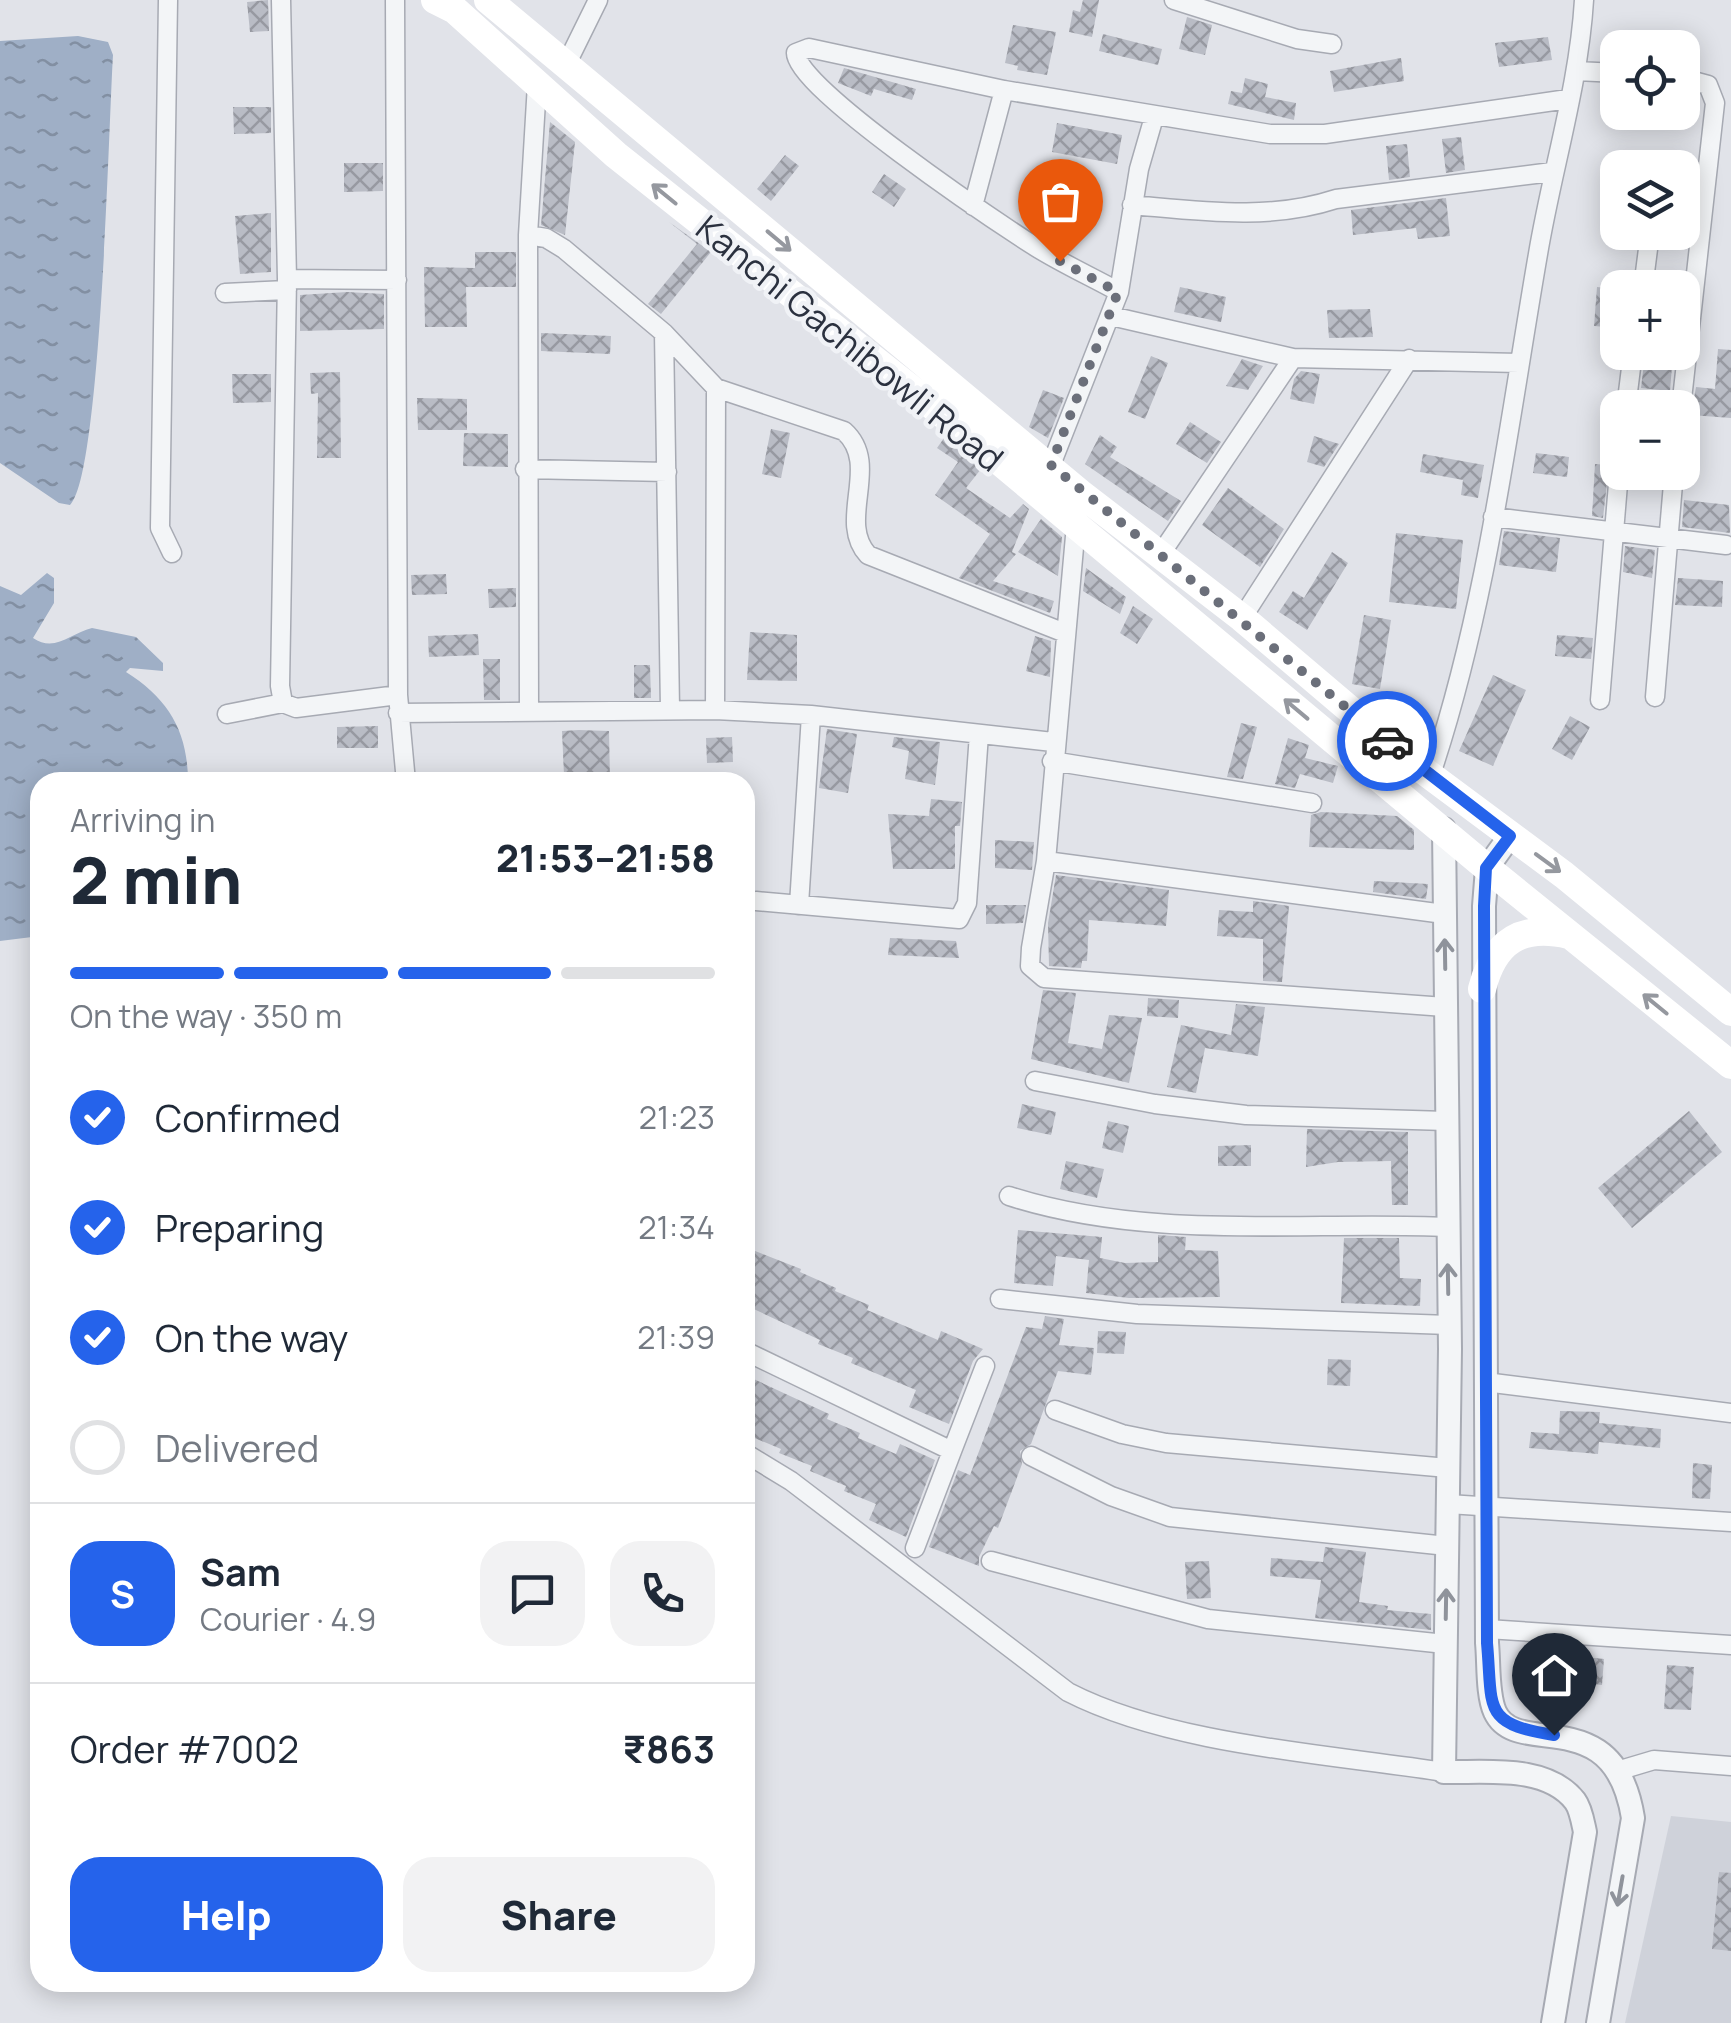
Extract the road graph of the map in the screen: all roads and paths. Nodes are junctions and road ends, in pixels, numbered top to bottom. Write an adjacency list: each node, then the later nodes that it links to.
1 (168, 0): 43 (street)
2 (281, 0): 23 (street)
3 (394, 0): 22 (street)
4 (435, 0): 14 (main road, Kanchi Gachibowli Road)
5 (488, 0): 10 (main road, Kanchi Gachibowli Road)
6 (598, 0): 10 (street)
7 (1174, 0): 9 (street)
8 (1584, 0): 11 (street)
9 (1332, 44)
10 (566, 65): 33 (main road, Kanchi Gachibowli Road, one-way to 33)
11 (1576, 70): 12 (street); 16 (street)
12 (1600, 72)
13 (1700, 83): 32 (street)
14 (537, 84): 21 (street); 39 (main road, Kanchi Gachibowli Road, one-way to 14)
15 (1004, 90): 17 (street); 20 (street); 20 (street)
16 (1568, 99): 17 (street); 18 (street)
17 (1154, 116): 19 (street)
18 (1552, 172): 19 (street); 30 (street)
19 (1132, 205): 24 (street)
20 (973, 206): 24 (street)
21 (528, 235): 27 (street); 34 (street)
22 (397, 280): 23 (street); 50 (street)
23 (287, 284): 25 (street); 49 (street)
24 (1118, 292): 26 (street)
25 (224, 294)
26 (1111, 316): 28 (street); 33 (street)
27 (664, 334): 31 (street); 35 (street)
28 (1293, 358): 29 (street); 44 (street)
29 (1409, 360): 30 (street); 45 (street)
30 (1519, 364): 38 (street)
31 (716, 388): 46 (street); 52 (street)
32 (1683, 390)
33 (1051, 465): 44 (main road, Kanchi Gachibowli Road)
34 (525, 469): 35 (street); 53 (street)
35 (667, 472): 51 (street)
36 (1617, 490): 40 (street)
37 (1672, 490): 41 (street)
38 (1493, 516): 40 (street); 59 (street)
39 (1076, 526): 46 (street); 61 (main road, Kanchi Gachibowli Road, one-way to 39)
40 (1613, 532): 41 (street); 48 (street)
41 (1666, 540): 42 (street); 47 (street)
42 (1726, 545)
43 (172, 553)
44 (1160, 555): 45 (main road, Kanchi Gachibowli Road)
45 (1242, 618): 59 (main road, Kanchi Gachibowli Road)
46 (1064, 632): 57 (street)
47 (1655, 697)
48 (1600, 700)
49 (283, 703): 50 (street); 54 (street)
50 (398, 704): 53 (street); 60 (street)
51 (670, 709): 52 (street); 53 (street)
52 (716, 710): 55 (street)
53 (529, 712)
54 (227, 714)
55 (811, 714): 56 (street); 68 (street)
56 (979, 734): 57 (street); 68 (street)
57 (1054, 742): 58 (street)
58 (1052, 761): 62 (street); 65 (street)
59 (1420, 767): 61 (main road); 64 (main road, Kanchi Gachibowli Road)
60 (405, 772)
61 (1388, 785): 63 (main road, Kanchi Gachibowli Road)
62 (1312, 803)
63 (1444, 829): 66 (main road, Kanchi Gachibowli Road); 69 (street)
64 (1510, 836): 66 (street); 73 (main road, Kanchi Gachibowli Road, one-way to 73)
65 (1046, 861): 69 (street); 72 (street)
66 (1486, 868): 70 (main road, Kanchi Gachibowli Road); 71 (street)
67 (756, 900): 68 (street)
68 (799, 905)
69 (1444, 914): 72 (street, one-way to 69)
70 (1570, 936): 71 (main road); 74 (main road, Kanchi Gachibowli Road, one-way to 70)
71 (1482, 989): 83 (street)
72 (1445, 1007): 76 (street)
73 (1731, 1012)
74 (1731, 1065)
75 (1035, 1082): 76 (street)
76 (1446, 1121): 78 (street)
77 (1009, 1196): 78 (street)
78 (1448, 1227): 80 (street, one-way to 78)
79 (1000, 1299): 80 (street)
80 (1449, 1326): 89 (street)
81 (755, 1356): 86 (street)
82 (985, 1366): 86 (street)
83 (1485, 1382): 85 (street); 91 (street)
84 (1055, 1410): 89 (street)
85 (1731, 1413)
86 (952, 1451): 94 (street)
87 (1031, 1456): 93 (street)
88 (755, 1460): 101 (street)
89 (1448, 1468): 90 (street)
90 (1448, 1504): 91 (street); 93 (street)
91 (1486, 1504): 92 (street); 96 (street)
92 (1731, 1522)
93 (1447, 1546): 97 (street, one-way to 93)
94 (915, 1548)
95 (991, 1562): 97 (street)
96 (1487, 1630): 98 (street); 100 (street)
97 (1445, 1644): 101 (street)
98 (1731, 1645)
99 (1731, 1766): 100 (street)
100 (1617, 1771): 103 (street)
101 (1444, 1772): 102 (street)
102 (1585, 1832): 103 (street); 104 (street)
103 (1630, 1838): 105 (street, one-way to 105)
104 (1553, 2023)
105 (1598, 2023)

